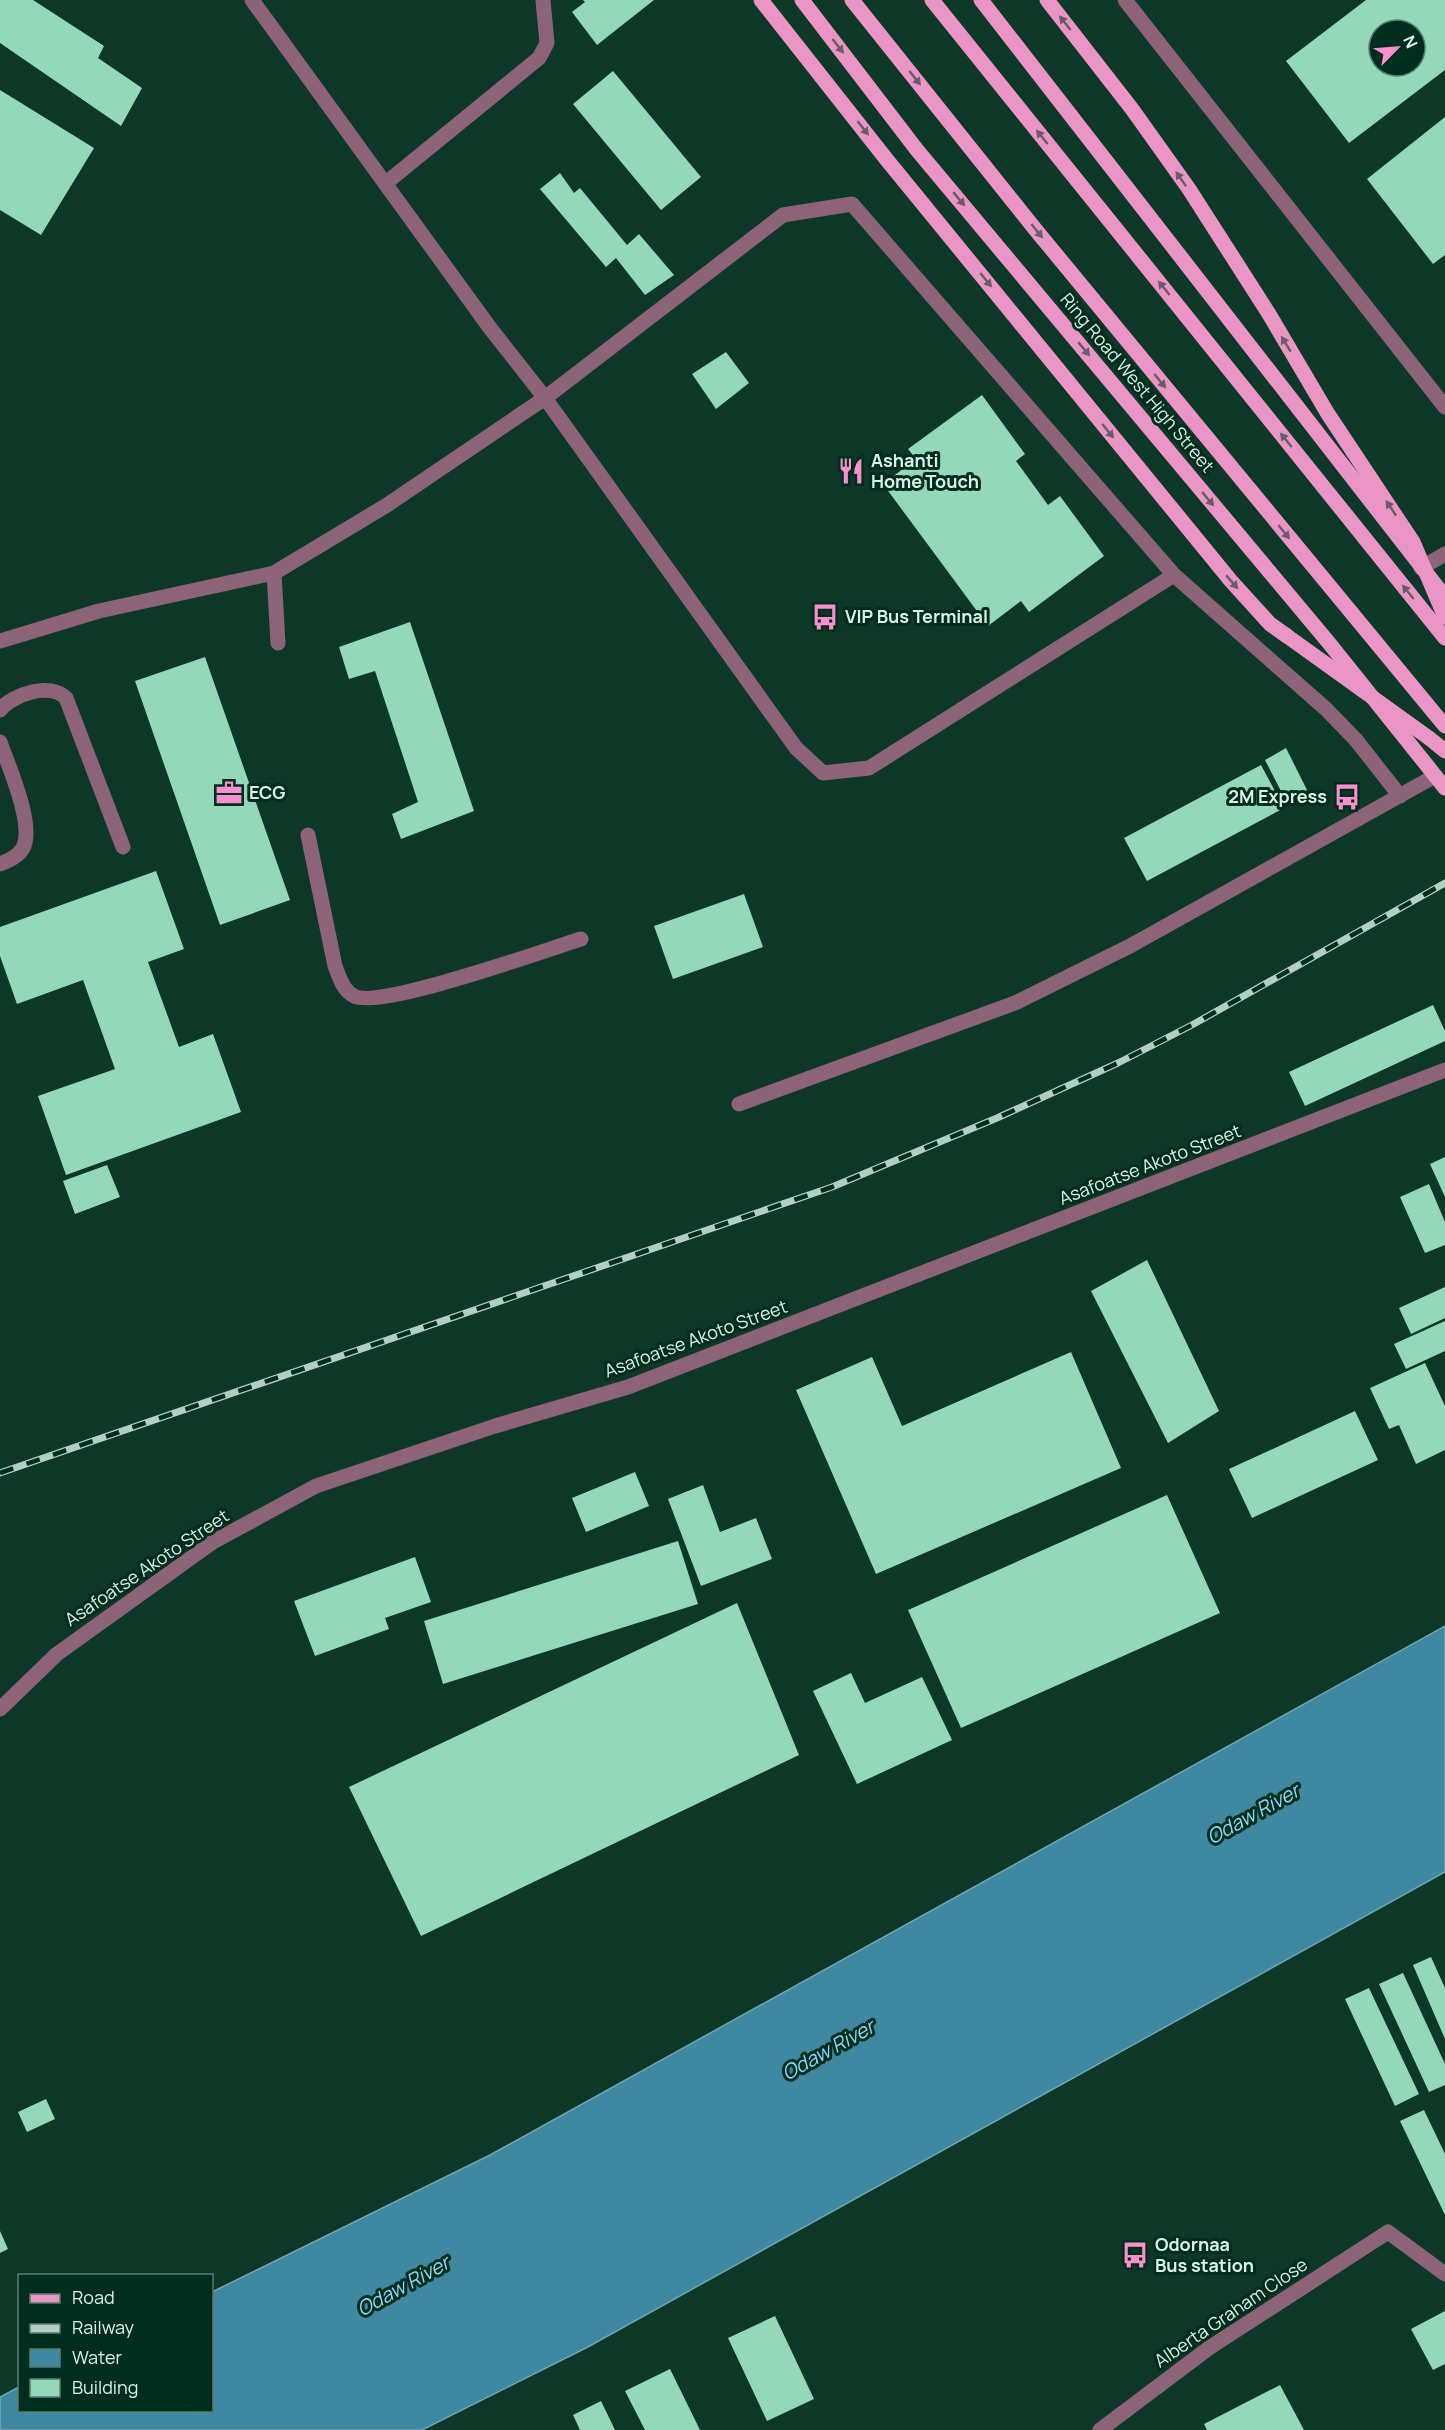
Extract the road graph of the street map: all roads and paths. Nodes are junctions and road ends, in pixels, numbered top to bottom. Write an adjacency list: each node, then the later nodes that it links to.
1 (252, 0): 10 (street)
2 (543, 0): 10 (street)
3 (761, 0): 25 (main road, one-way to 25, bridge)
4 (802, 0): 26 (main road, Ring Road West High Street, one-way to 26)
5 (852, 0): 23 (main road, Ring Road West High Street, one-way to 23)
6 (932, 0): 19 (main road, one-way to 6)
7 (981, 0): 14 (main road)
8 (1047, 0): 18 (main road, one-way to 8, bridge)
9 (1125, 0): 12 (street)
10 (386, 183): 11 (street)
11 (545, 398): 15 (street); 16 (street); 16 (street)
12 (1445, 407)
13 (1445, 554): 14 (street)
14 (1421, 568): 17 (main road)
15 (274, 573): 20 (street); 21 (street)
16 (1174, 575): 27 (street)
17 (1445, 597)
18 (1445, 616)
19 (1445, 638)
20 (0, 641)
21 (278, 643)
22 (0, 710): 29 (street)
23 (1445, 726)
24 (0, 742): 30 (street)
25 (1445, 751)
26 (1440, 782): 27 (street)
27 (1400, 796): 33 (street)
28 (308, 835): 31 (street)
29 (123, 847)
30 (0, 864)
31 (581, 939)
32 (1445, 1070): 34 (street, Asafoatse Akoto Street)
33 (739, 1104)
34 (0, 1709)
35 (1445, 2274): 36 (street, Alberta Graham Close)
36 (1100, 2430)

